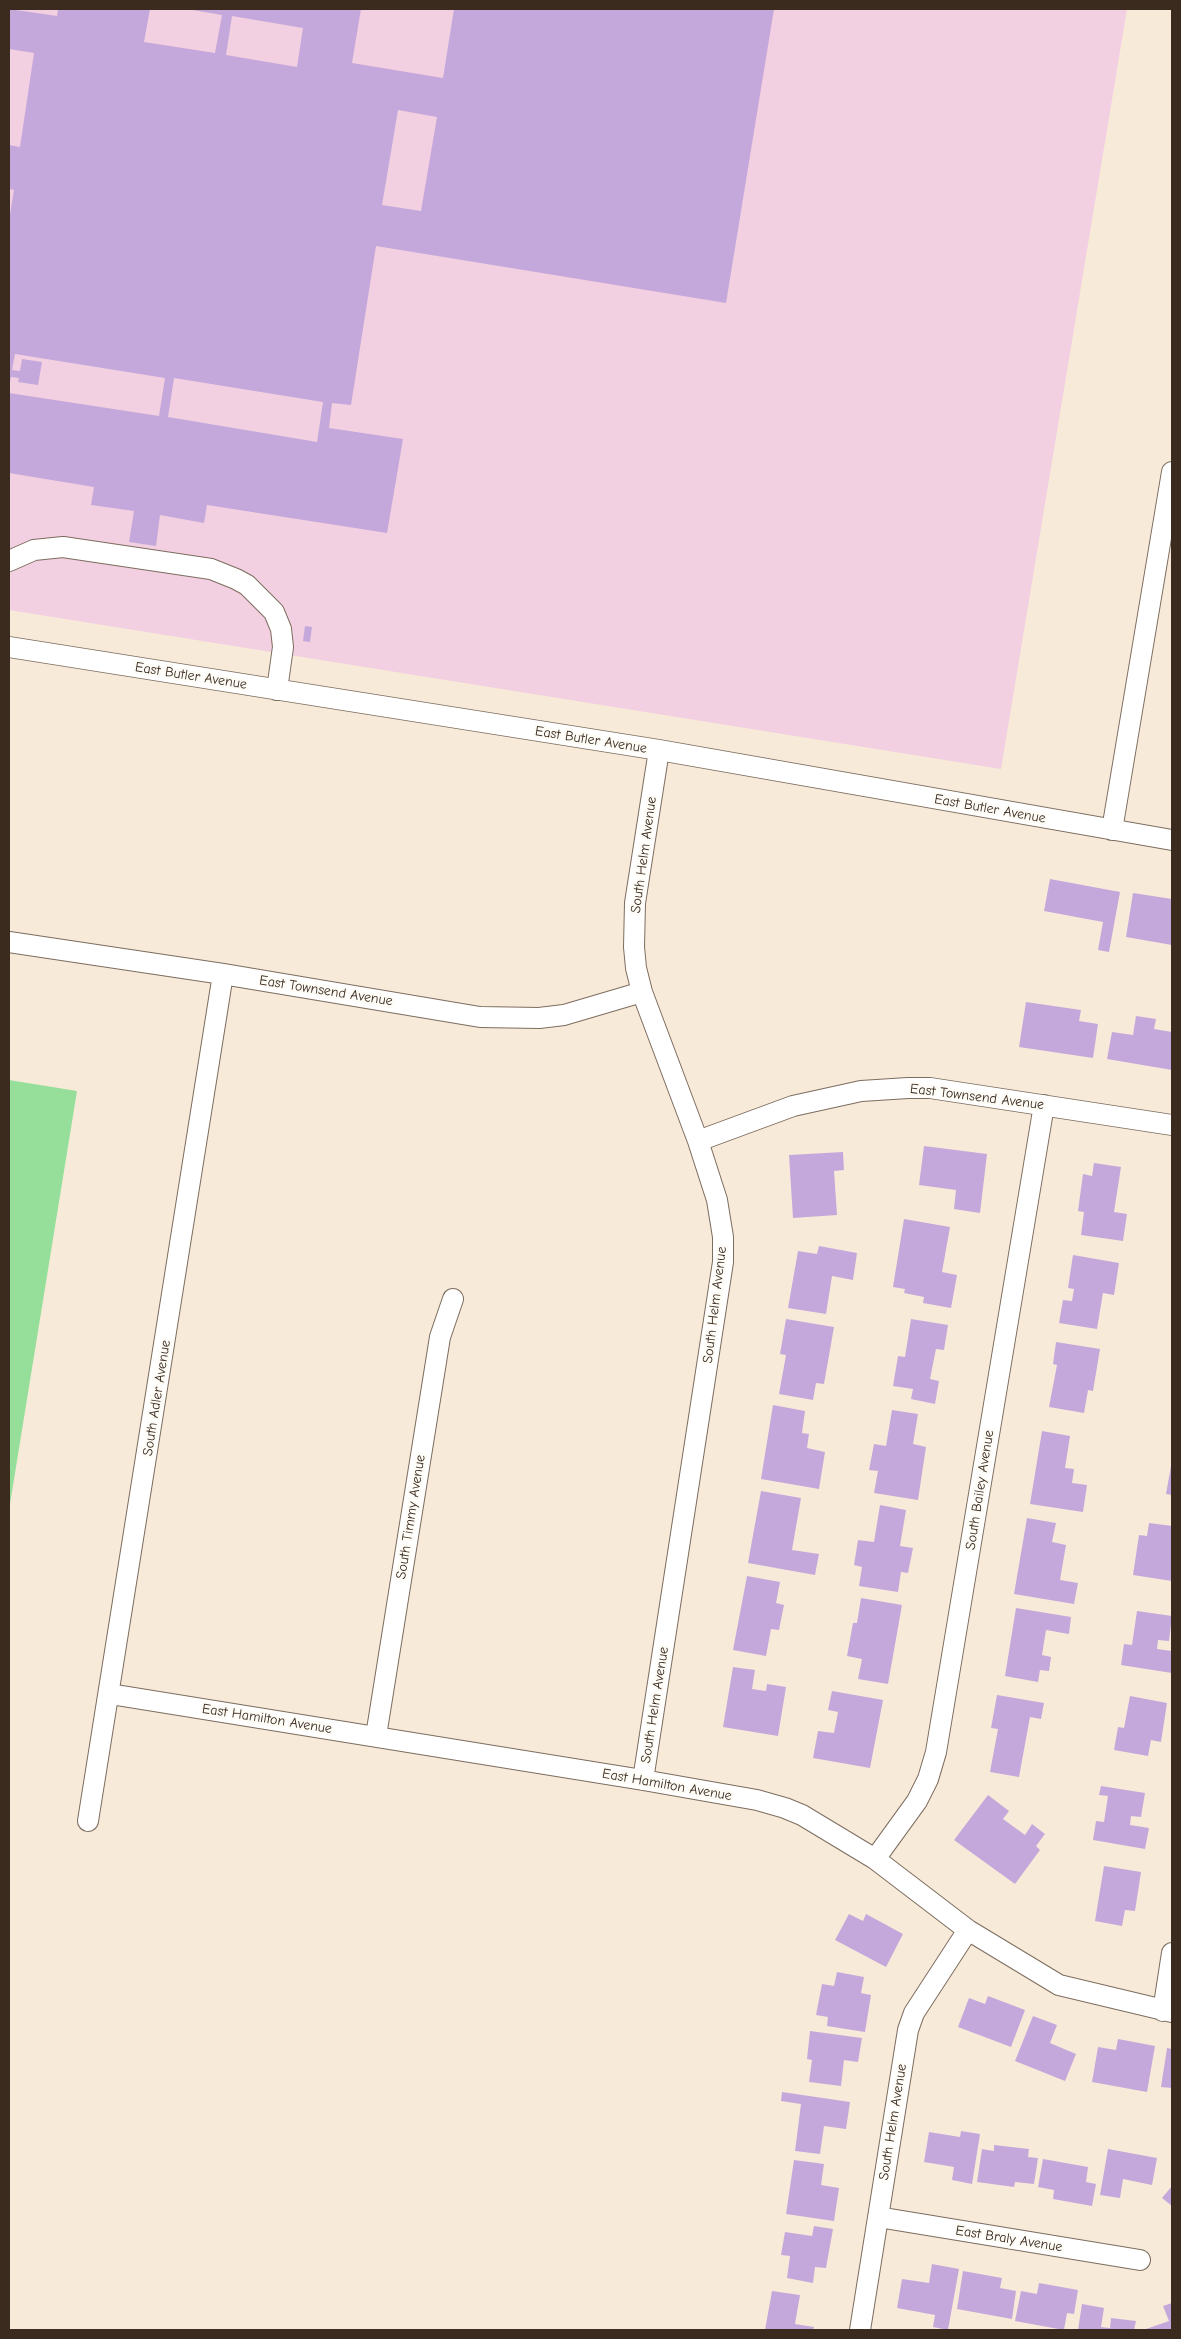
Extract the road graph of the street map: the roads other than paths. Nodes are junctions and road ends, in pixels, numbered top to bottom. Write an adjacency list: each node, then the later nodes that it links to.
1 (1172, 472): 2 (street)
2 (1168, 526): 7 (street)
3 (9, 561): 5 (street)
4 (9, 647): 5 (street, East Butler Avenue)
5 (277, 690): 6 (street, East Butler Avenue)
6 (659, 750): 7 (street, East Butler Avenue); 11 (street, South Helm Avenue)
7 (1112, 830): 8 (street, East Butler Avenue)
8 (1172, 840)
9 (9, 942): 10 (street, East Townsend Avenue)
10 (224, 974): 11 (street, East Townsend Avenue); 16 (street, South Adler Avenue)
11 (642, 992): 14 (street, South Helm Avenue)
12 (1044, 1105): 13 (street, East Townsend Avenue); 14 (street, East Townsend Avenue); 20 (street, South Bailey Avenue)
13 (1172, 1125)
14 (698, 1141): 18 (street, South Helm Avenue)
15 (453, 1299): 17 (street, South Timmy Avenue)
16 (110, 1694): 17 (street, East Hamilton Avenue); 19 (street, South Adler Avenue)
17 (376, 1736): 18 (street, East Hamilton Avenue)
18 (643, 1780): 20 (street, East Hamilton Avenue)
19 (88, 1822)
20 (875, 1859): 21 (street, East Hamilton Avenue)
21 (968, 1930): 23 (street, East Hamilton Avenue); 24 (street, South Helm Avenue)
22 (1172, 1953): 23 (street)
23 (1167, 2012)
24 (878, 2217): 25 (street, East Braly Avenue); 26 (street, South Helm Avenue)
25 (1140, 2260)
26 (860, 2330)

